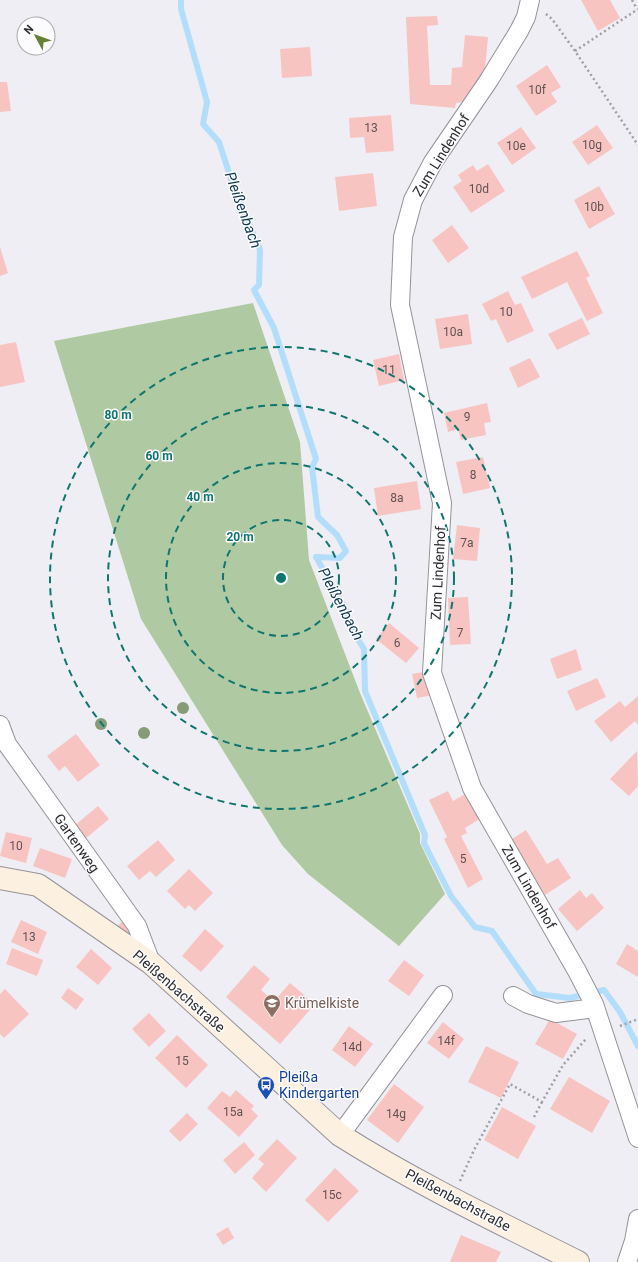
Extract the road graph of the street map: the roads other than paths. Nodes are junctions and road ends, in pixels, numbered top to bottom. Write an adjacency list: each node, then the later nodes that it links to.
1 (536, 5): 7 (street, Zum Lindenhof)
2 (0, 725): 4 (street, Gartenweg)
3 (0, 878): 4 (street, Pleißenbachstraße)
4 (151, 963): 8 (street, Pleißenbachstraße)
5 (443, 995): 8 (street)
6 (514, 996): 7 (street)
7 (594, 1006): 9 (street, Zum Lindenhof)
8 (340, 1135): 11 (street, Pleißenbachstraße)
9 (638, 1138)
10 (638, 1219): 12 (street)
11 (578, 1262)
12 (627, 1262)

